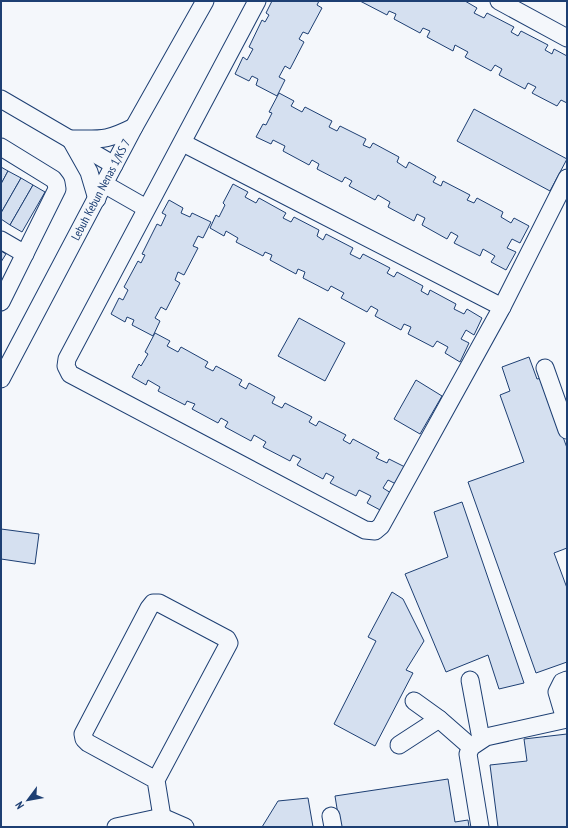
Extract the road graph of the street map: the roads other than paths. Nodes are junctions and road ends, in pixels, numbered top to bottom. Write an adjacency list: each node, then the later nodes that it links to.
1 (204, 1): 6 (street, Lebuh Kebun Nenas 1/KS 7)
2 (257, 1): 8 (street)
3 (499, 1): 4 (street)
4 (567, 38)
5 (1, 99): 7 (street)
6 (134, 127): 7 (street); 10 (street, Lebuh Kebun Nenas 1/KS 7)
7 (70, 138): 10 (street); 12 (street)
8 (183, 143): 13 (street); 17 (street)
9 (1, 146): 15 (street)
10 (114, 165): 12 (street, Lebuh Kebun Nenas 1/KS 7)
11 (567, 178): 17 (street)
12 (100, 192): 13 (street); 19 (street, Lebuh Kebun Nenas 1/KS 7)
13 (146, 208): 17 (street)
14 (1, 240): 15 (street)
15 (25, 254): 16 (street)
16 (1, 302)
17 (502, 307)
18 (545, 368): 20 (street)
19 (1, 379)
20 (567, 430)
21 (470, 680): 26 (street)
22 (567, 680): 25 (street)
23 (414, 700): 24 (street)
24 (439, 719): 26 (street); 27 (street)
25 (566, 719): 26 (street)
26 (476, 743): 32 (street)
27 (400, 745)
28 (156, 780): 28 (street); 29 (street)
29 (162, 817): 30 (street); 31 (street)
30 (116, 827)
31 (185, 827)
32 (480, 827)

